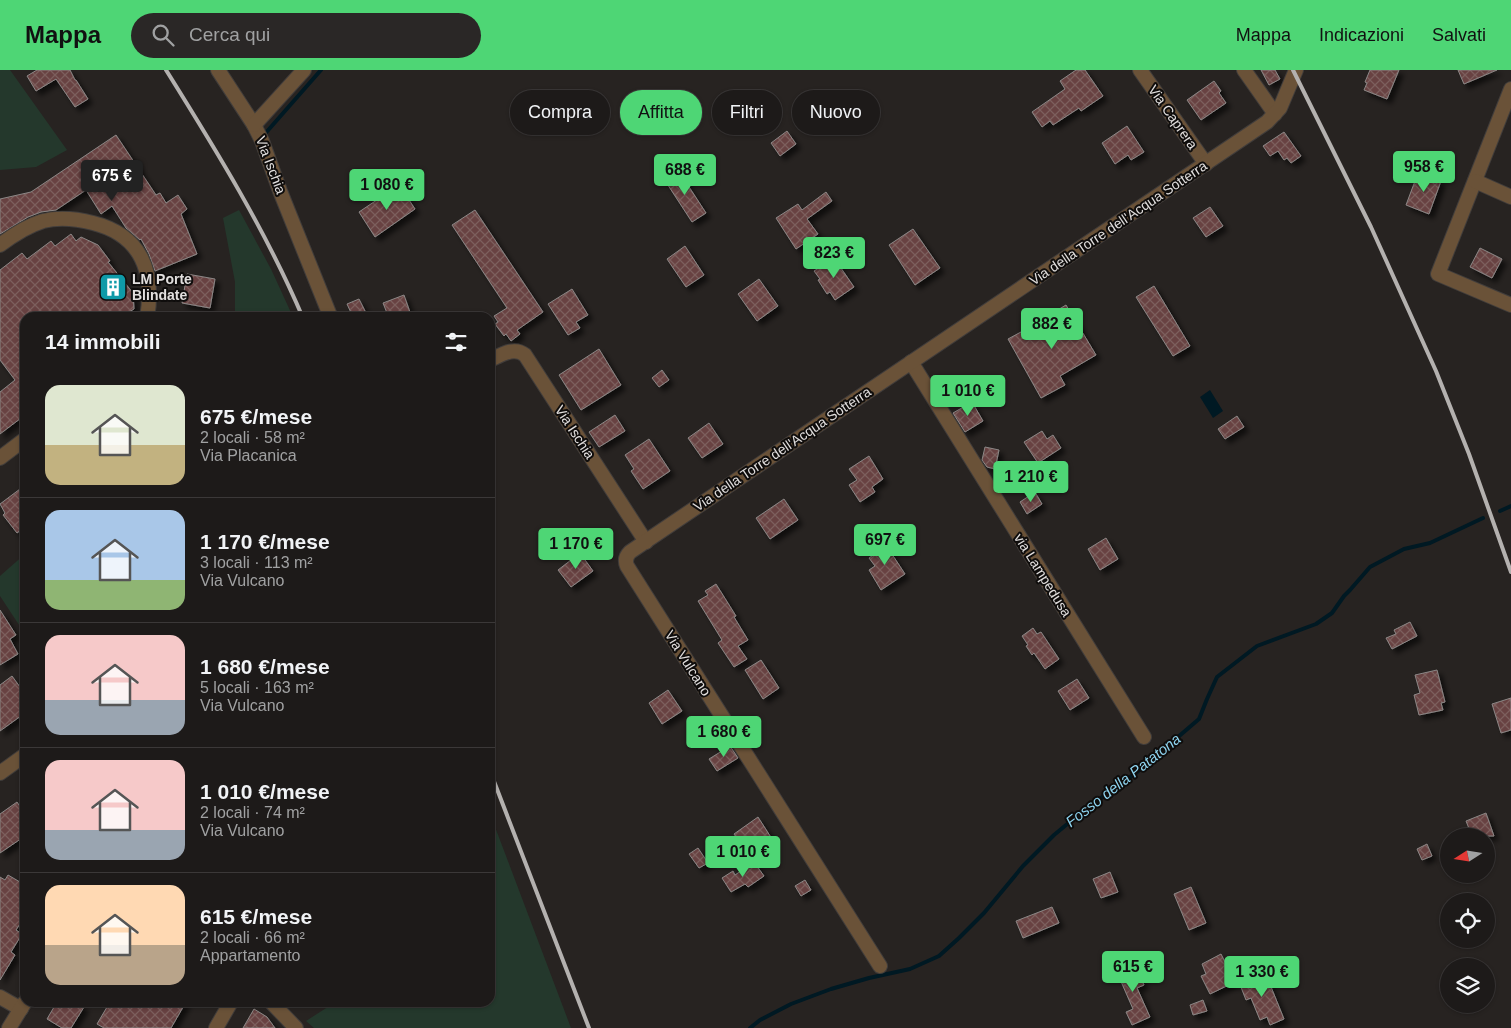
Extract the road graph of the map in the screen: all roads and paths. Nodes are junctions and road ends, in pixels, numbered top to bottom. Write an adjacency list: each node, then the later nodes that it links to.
1 (218, 70): 8 (street, Via Ischia)
2 (304, 70): 8 (street, Via Ischia)
3 (1140, 70): 9 (street, Via Caprera)
4 (1244, 70): 7 (street)
5 (1296, 70): 7 (street, Via della Torre dell'Acqua Sotterra)
6 (1511, 89): 10 (street)
7 (1275, 114): 9 (street, Via della Torre dell'Acqua Sotterra)
8 (259, 134): 15 (street, Via Ischia)
9 (1206, 164): 17 (street, Via della Torre dell'Acqua Sotterra)
10 (1476, 181): 11 (street); 13 (street)
11 (1511, 197)
12 (0, 245): 14 (street)
13 (1511, 305)
14 (147, 312)
15 (330, 312)
16 (495, 358): 20 (street, Via Ischia)
17 (910, 362): 20 (street, Via della Torre dell'Acqua Sotterra); 21 (street, via Lampedusa)
18 (20, 443): 19 (street)
19 (0, 458)
20 (646, 542): 24 (street, Via Vulcano)
21 (1144, 737)
22 (20, 759): 23 (street)
23 (0, 773)
24 (880, 966)
25 (0, 997): 26 (street)
26 (20, 1005)
27 (22, 1007): 30 (street)
28 (228, 1007): 31 (street)
29 (276, 1007): 32 (street)
30 (9, 1028)
31 (216, 1028)
32 (296, 1028)

